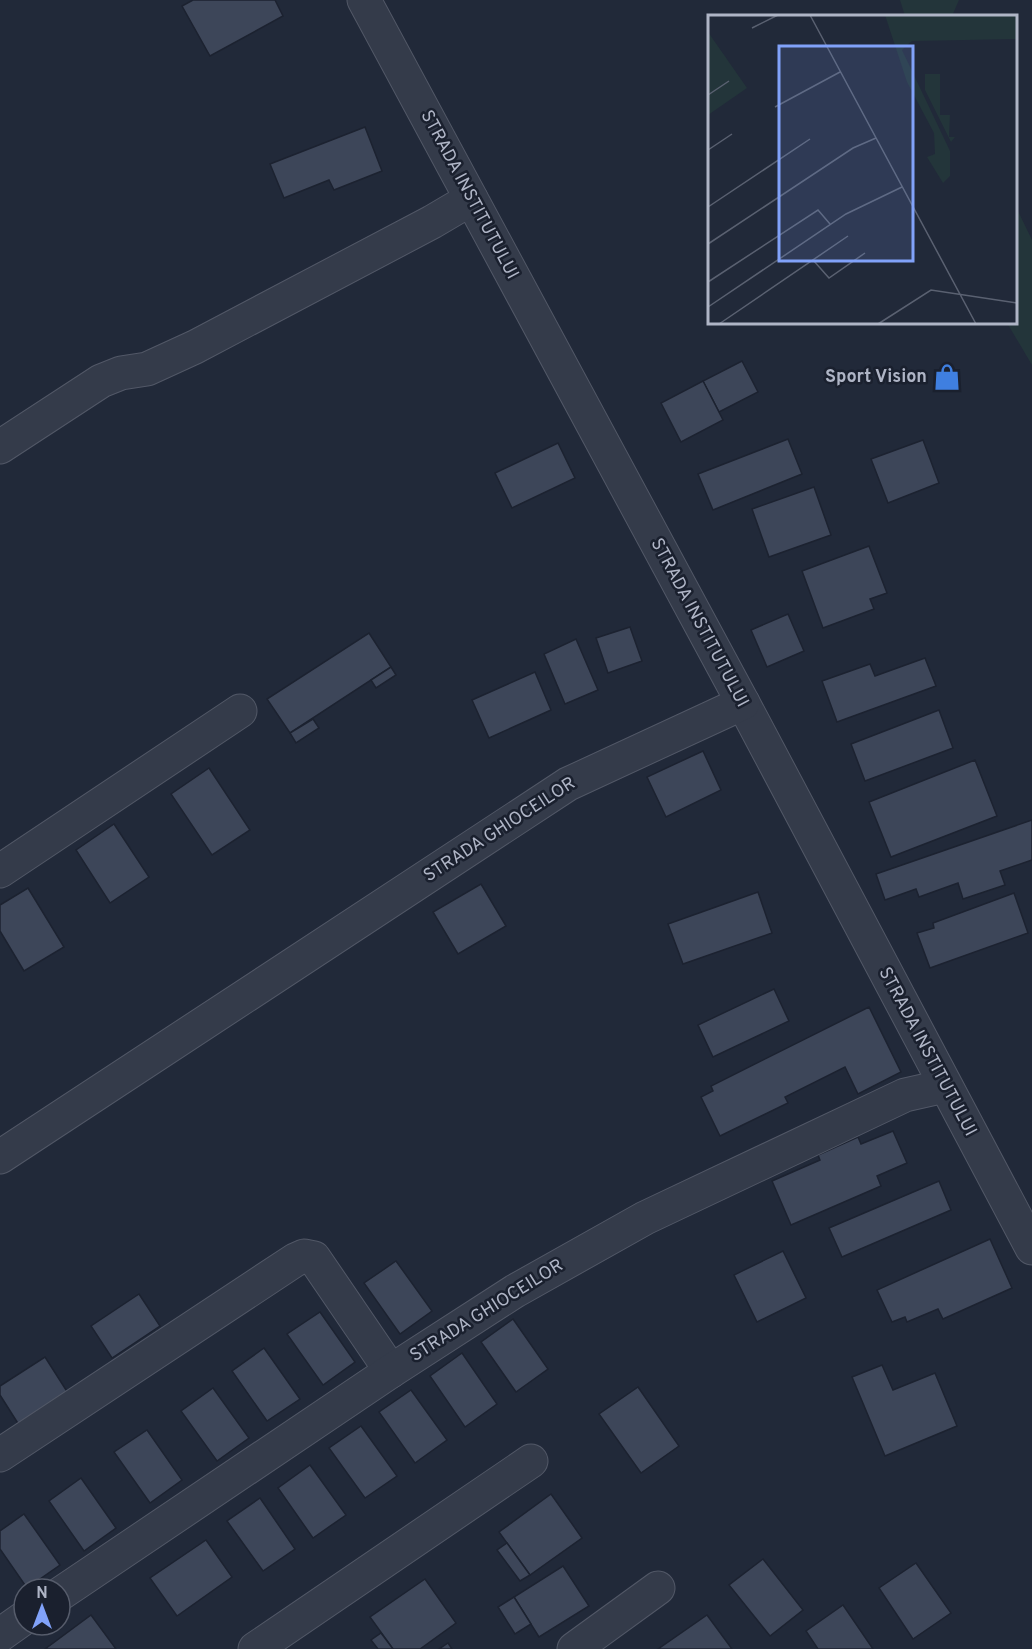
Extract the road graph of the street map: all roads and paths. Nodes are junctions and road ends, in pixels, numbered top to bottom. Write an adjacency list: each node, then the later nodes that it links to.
1 (364, 0): 2 (street, STRADA INSTITUTULUI)
2 (471, 199): 3 (street); 4 (street, STRADA INSTITUTULUI)
3 (0, 447)
4 (742, 703): 7 (street, STRADA INSTITUTULUI); 8 (street, STRADA GHIOCEILOR)
5 (240, 711): 6 (street)
6 (0, 871)
7 (945, 1086): 9 (street, STRADA INSTITUTULUI); 10 (street, STRADA GHIOCEILOR)
8 (0, 1157)
9 (1032, 1248)
10 (391, 1371): 11 (street); 13 (street, STRADA GHIOCEILOR)
11 (0, 1455)
12 (531, 1461): 15 (street)
13 (72, 1586)
14 (658, 1588): 16 (street)
15 (261, 1647)
16 (574, 1649)

